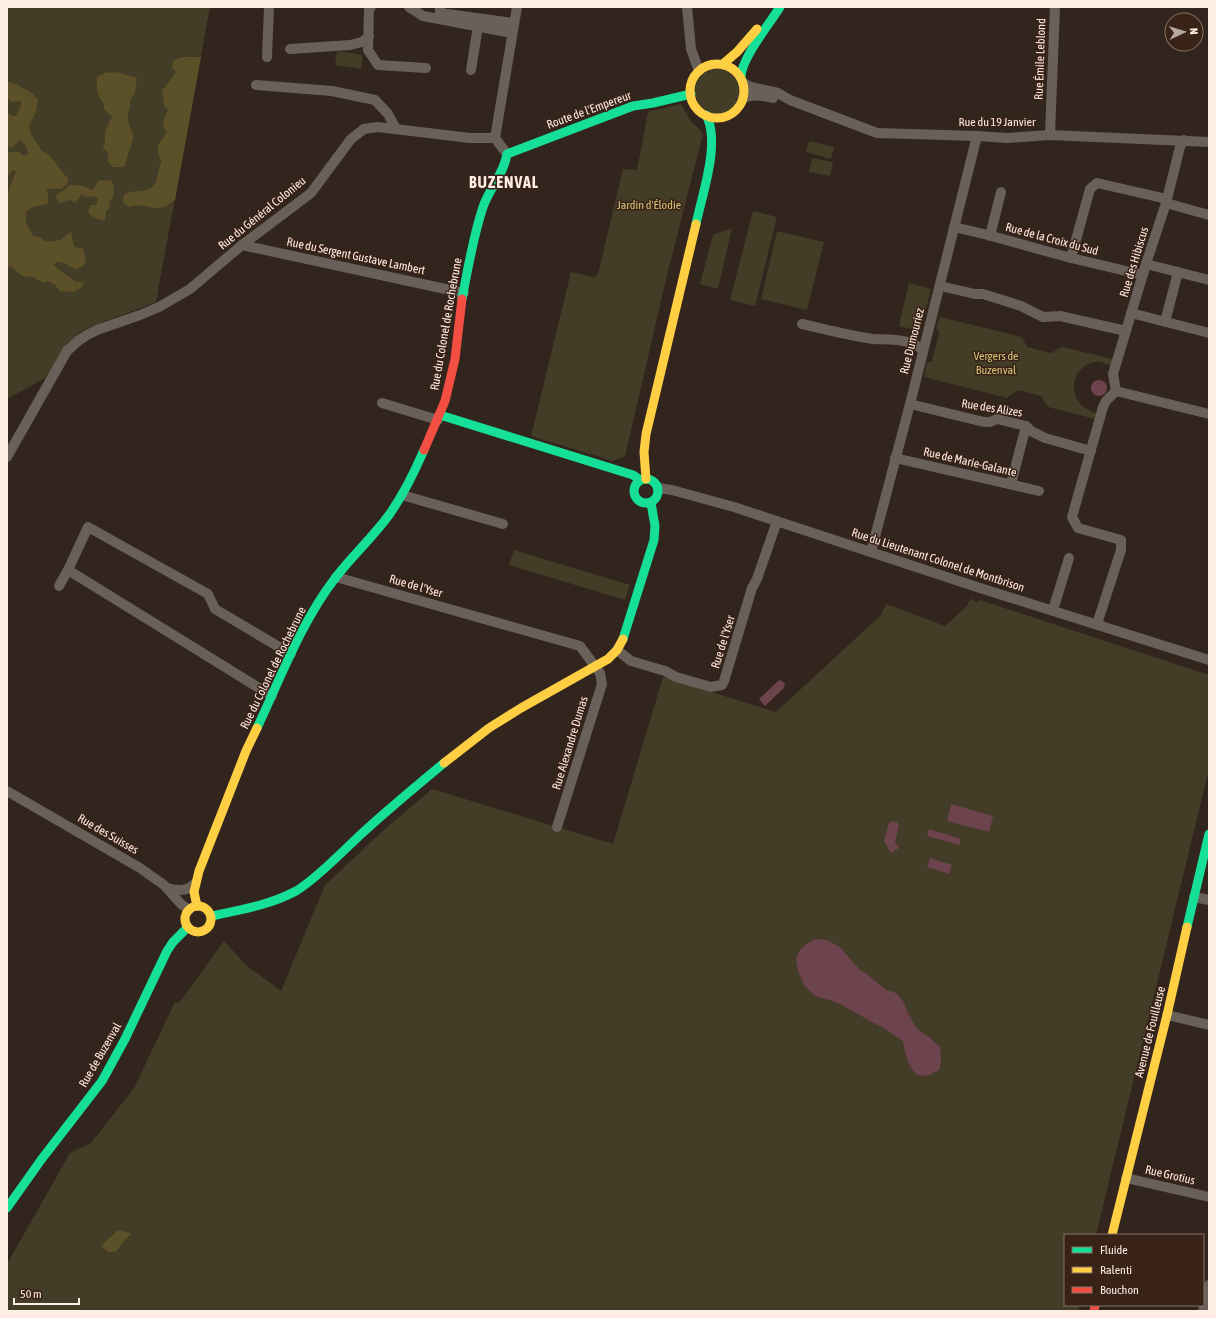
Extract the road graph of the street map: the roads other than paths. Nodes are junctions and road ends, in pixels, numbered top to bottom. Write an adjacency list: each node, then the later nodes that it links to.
1 (269, 7): 14 (street)
2 (371, 7): 12 (street)
3 (409, 7): 9 (street)
4 (516, 7): 11 (street)
5 (687, 7): 18 (street)
6 (777, 7): 15 (main road)
7 (780, 7): 19 (main road)
8 (1055, 7): 28 (street, Rue Émile Leblond)
9 (440, 13): 10 (street)
10 (479, 22): 11 (street); 17 (street)
11 (513, 28): 29 (street)
12 (369, 36): 13 (street); 16 (street)
13 (290, 49)
14 (267, 57)
15 (723, 64): 18 (main road); 19 (main road)
16 (426, 68)
17 (471, 70)
18 (699, 71): 21 (main road)
19 (742, 80): 22 (main road); 23 (street, Rue du 19 Janvier)
20 (256, 85): 26 (street)
21 (691, 94): 24 (main road); 32 (main road, Route de l'Empereur)
22 (743, 98): 23 (street, Rue du 19 Janvier); 25 (main road)
23 (790, 100): 27 (street, Rue du 19 Janvier)
24 (706, 115): 25 (main road); 33 (main road)
25 (729, 115): 33 (main road)
26 (396, 129): 29 (street, Rue du Général Colonieu); 39 (street, Rue du Général Colonieu)
27 (976, 136): 28 (street, Rue du 19 Janvier); 37 (street, Rue Dumouriez)
28 (1050, 136): 30 (street, Rue du 19 Janvier)
29 (495, 138): 32 (street)
30 (1184, 140): 31 (street, Rue du 19 Janvier); 35 (street, Rue des Hibiscus)
31 (1209, 142)
32 (507, 154): 46 (main road, Rue du Colonel de Rochebrune)
33 (709, 167): 62 (main road)
34 (1001, 192): 38 (street)
35 (1167, 201): 36 (street); 40 (street); 41 (street, Rue des Hibiscus)
36 (1209, 215)
37 (954, 227): 38 (street, Rue de la Croix du Sud); 45 (street, Rue Dumouriez)
38 (990, 236): 40 (street, Rue de la Croix du Sud)
39 (242, 245): 46 (street, Rue du Sergent Gustave Lambert); 60 (street, Rue du Général Colonieu)
40 (1071, 258): 43 (street, Rue de la Croix du Sud)
41 (1146, 264): 42 (street); 43 (street, Rue des Hibiscus)
42 (1178, 272): 44 (street); 48 (street)
43 (1142, 275): 47 (street, Rue des Hibiscus)
44 (1209, 280)
45 (940, 286): 50 (street); 52 (street, Rue Dumouriez)
46 (464, 293): 57 (main road, Rue du Colonel de Rochebrune)
47 (1131, 314): 48 (street); 50 (street, Rue des Hibiscus)
48 (1165, 322): 51 (street)
49 (802, 324): 52 (street)
50 (1126, 331): 53 (street, Rue des Hibiscus)
51 (1209, 333)
52 (923, 350): 55 (street, Rue Dumouriez)
53 (1116, 391): 56 (street); 59 (street)
54 (382, 403): 57 (street)
55 (910, 404): 58 (street, Rue des Alizes); 61 (street, Rue Dumouriez)
56 (1209, 414)
57 (439, 418): 62 (main road); 66 (main road, Rue du Colonel de Rochebrune)
58 (1026, 426): 59 (street, Rue des Alizes); 63 (street)
59 (1091, 451): 76 (street)
60 (7, 457)
61 (895, 458): 63 (street, Rue de Marie-Galante); 70 (street, Rue Dumouriez)
62 (643, 480): 64 (main road); 67 (main road)
63 (1010, 484): 65 (street, Rue de Marie-Galante)
64 (658, 488): 67 (main road); 68 (street, Rue du Lieutenant Colonel de Montbrison)
65 (1039, 491)
66 (402, 495): 69 (street); 73 (main road, Rue du Colonel de Rochebrune)
67 (650, 503): 77 (main road)
68 (777, 521): 70 (street, Rue du Lieutenant Colonel de Montbrison); 77 (street, Rue de l'Yser)
69 (503, 524)
70 (871, 552): 75 (street, Rue du Lieutenant Colonel de Montbrison)
71 (1069, 558): 75 (street)
72 (68, 570): 74 (street); 78 (street); 81 (street)
73 (336, 577): 78 (main road, Rue du Colonel de Rochebrune); 80 (street, Rue de l'Yser)
74 (59, 586)
75 (1053, 610): 76 (street, Rue du Lieutenant Colonel de Montbrison)
76 (1097, 624): 79 (street, Rue du Lieutenant Colonel de Montbrison)
77 (617, 650): 80 (main road)
78 (291, 654): 81 (main road, Rue du Colonel de Rochebrune)
79 (1209, 660)
80 (596, 667): 83 (street, Rue Alexandre Dumas); 90 (main road)
81 (272, 696): 85 (main road, Rue du Colonel de Rochebrune)
82 (7, 791): 86 (street, Rue des Suisses)
83 (557, 827)
84 (1209, 834): 87 (main road, Avenue de Fouilleuse)
85 (195, 883): 86 (street); 89 (main road, Rue du Colonel de Rochebrune)
86 (167, 888): 89 (street, Rue des Suisses)
87 (1194, 897): 88 (street); 92 (main road, Avenue de Fouilleuse)
88 (1209, 900)
89 (193, 908): 90 (main road); 91 (main road)
90 (211, 916): 91 (main road)
91 (188, 927): 96 (main road, Rue de Buzenval)
92 (1167, 1015): 93 (street); 94 (main road, Avenue de Fouilleuse)
93 (1209, 1025)
94 (1126, 1178): 95 (street, Rue Grotius); 97 (main road, Avenue de Fouilleuse)
95 (1209, 1197)
96 (7, 1208)
97 (1112, 1234)
98 (1209, 1285): 99 (street)
99 (1203, 1311)

